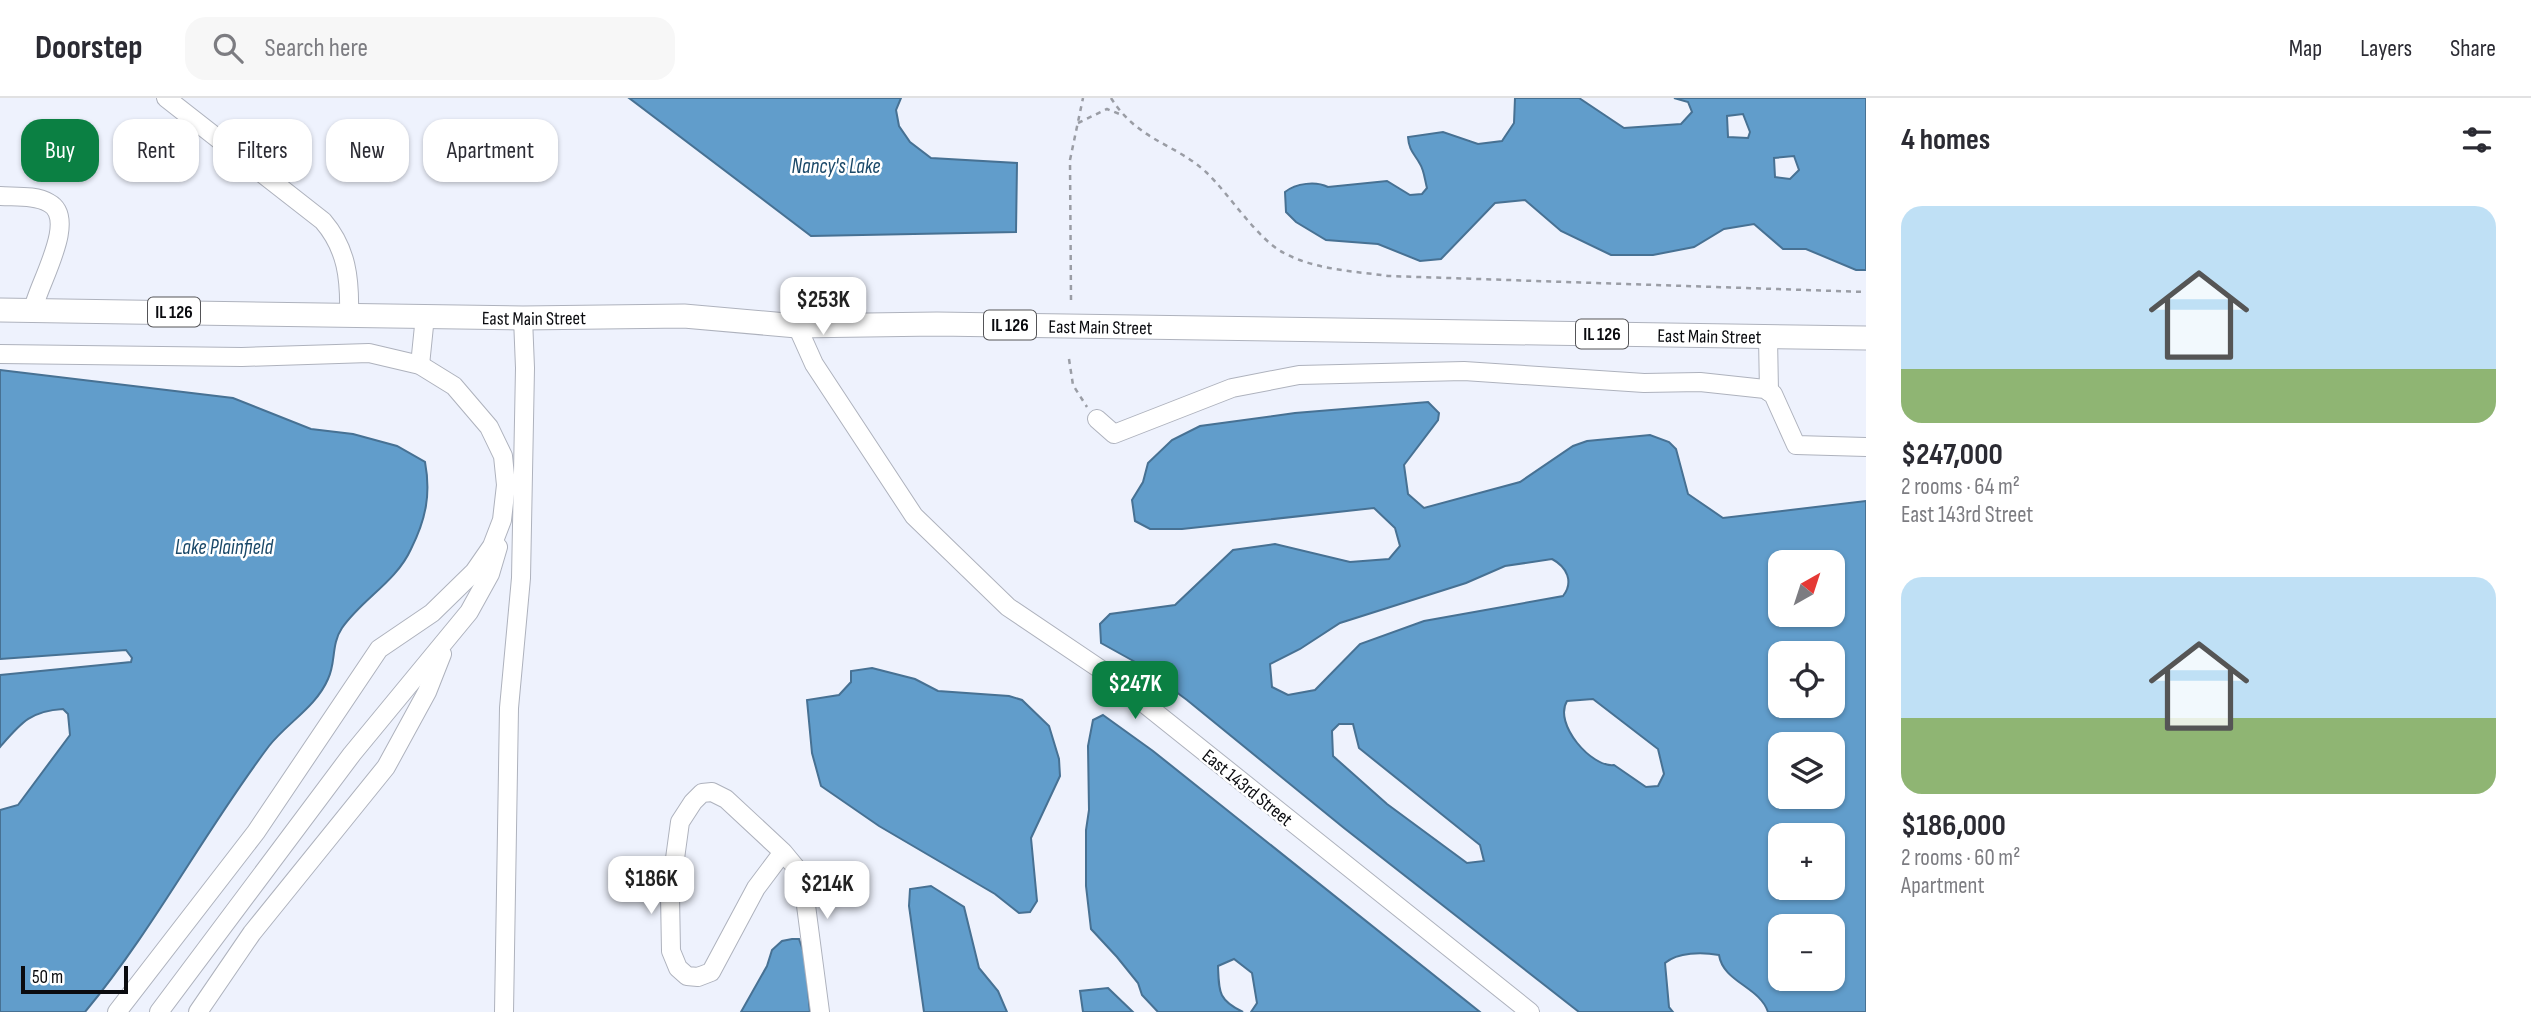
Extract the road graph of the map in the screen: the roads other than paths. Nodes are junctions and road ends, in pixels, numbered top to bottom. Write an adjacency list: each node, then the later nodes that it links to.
1 (166, 98): 5 (street)
2 (0, 196): 4 (street)
3 (0, 310): 4 (main road, East Main Street / IL 126)
4 (33, 310): 5 (main road, East Main Street / IL 126)
5 (349, 315): 6 (main road, East Main Street / IL 126)
6 (425, 316): 7 (main road, East Main Street / IL 126); 12 (street)
7 (523, 318): 8 (main road, East Main Street / IL 126); 22 (street)
8 (797, 326): 9 (main road, East Main Street / IL 126); 24 (street, East 143rd Street)
9 (1768, 337): 10 (main road, East Main Street / IL 126); 13 (street)
10 (1866, 338)
11 (0, 354): 12 (street)
12 (420, 365): 16 (street)
13 (1769, 391): 14 (street); 15 (street)
14 (1097, 419)
15 (1866, 447)
16 (502, 520): 17 (street); 19 (street)
17 (447, 641): 20 (street); 21 (street)
18 (783, 852): 18 (street); 23 (street)
19 (117, 1012)
20 (159, 1012)
21 (198, 1012)
22 (504, 1012)
23 (820, 1012)
24 (1530, 1012)

